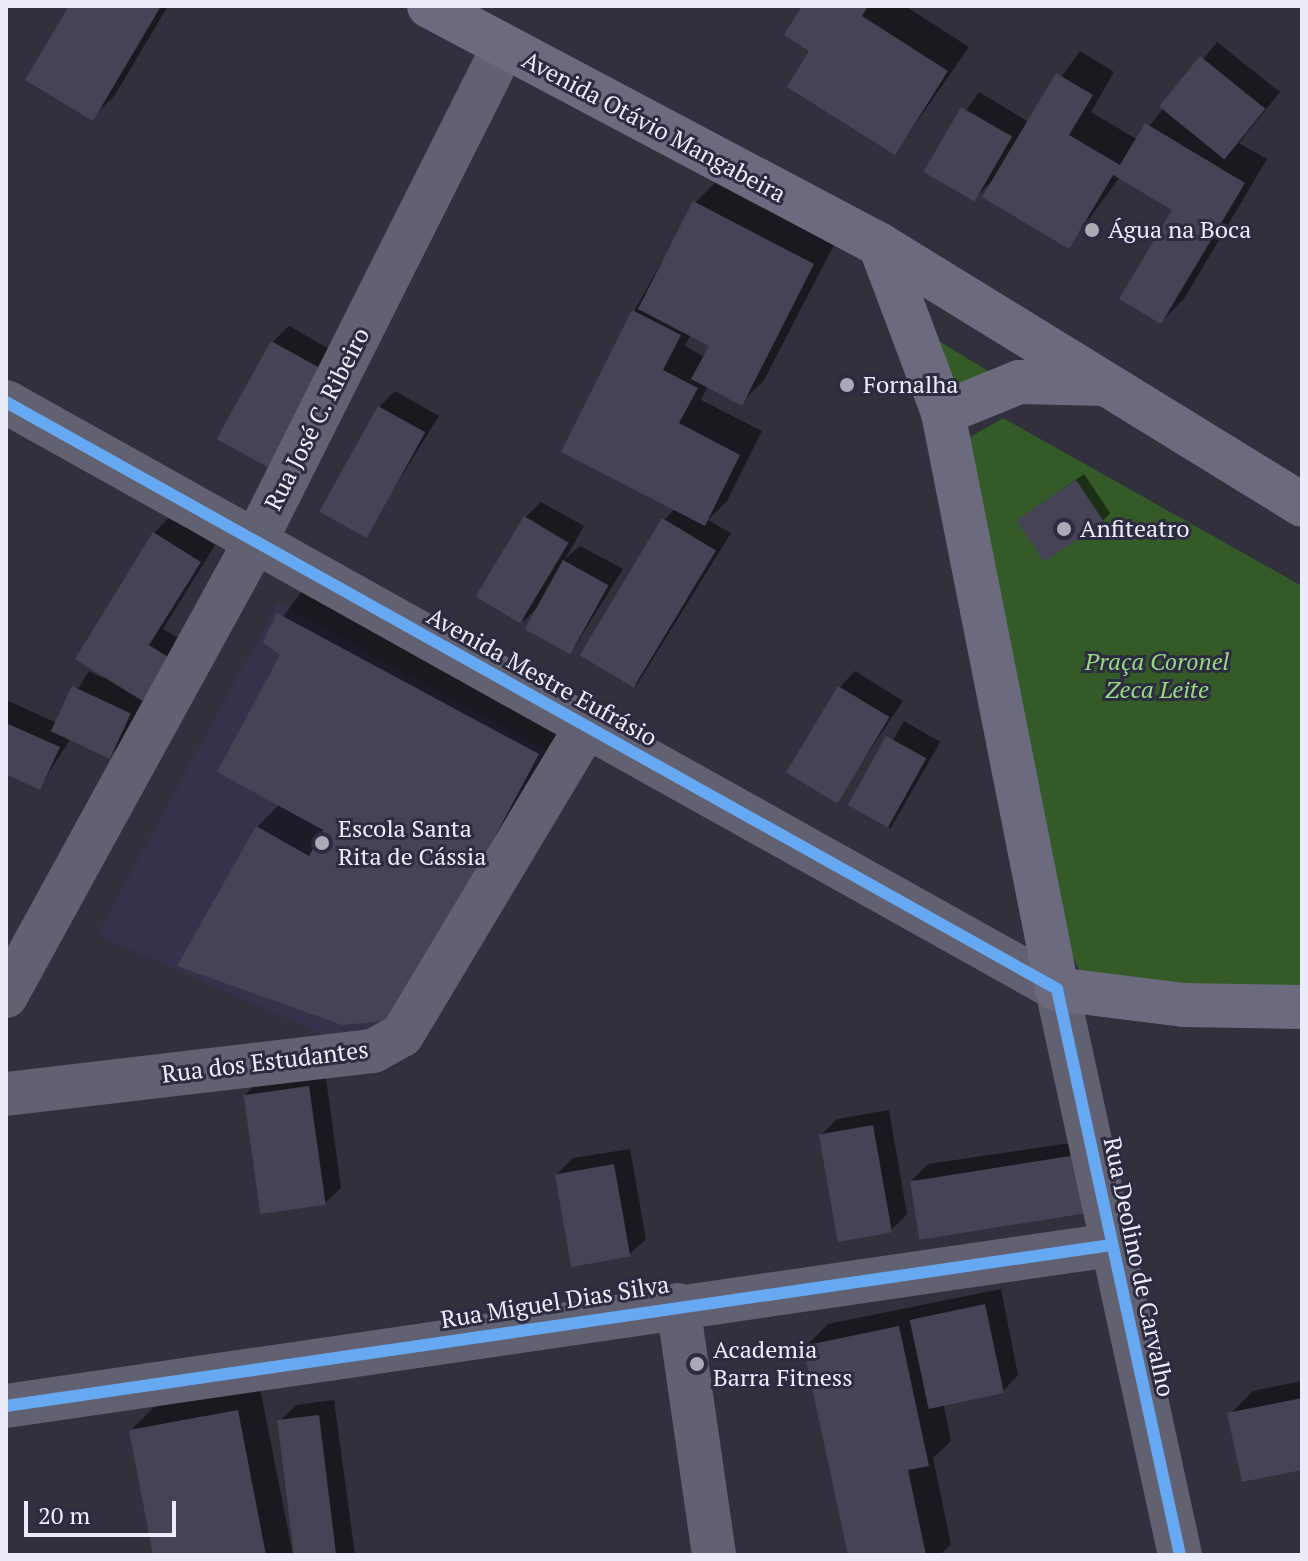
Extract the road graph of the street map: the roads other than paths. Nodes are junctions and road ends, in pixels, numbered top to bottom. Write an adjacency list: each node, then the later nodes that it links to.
1 (429, 6): 2 (main road, Avenida Otávio Mangabeira)
2 (503, 48): 3 (main road, Avenida Otávio Mangabeira); 8 (street, Rua José C. Ribeiro)
3 (880, 245): 4 (main road); 6 (main road)
4 (1111, 385): 6 (main road); 7 (main road)
5 (6, 402): 8 (street, Avenida Mestre Eufrásio)
6 (943, 413): 10 (main road)
7 (1302, 505)
8 (255, 542): 9 (street, Avenida Mestre Eufrásio); 11 (street, Rua José C. Ribeiro)
9 (586, 727): 10 (street, Avenida Mestre Eufrásio); 13 (street, Rua dos Estudantes)
10 (1057, 989): 12 (main road); 14 (street, Rua Deolino de Carvalho)
11 (6, 996)
12 (1302, 1007)
13 (6, 1094)
14 (1111, 1245): 15 (street, Rua Miguel Dias Silva); 18 (street, Rua Deolino de Carvalho)
15 (678, 1305): 16 (street, Rua Miguel Dias Silva); 17 (street)
16 (6, 1406)
17 (714, 1555)
18 (1180, 1555)

